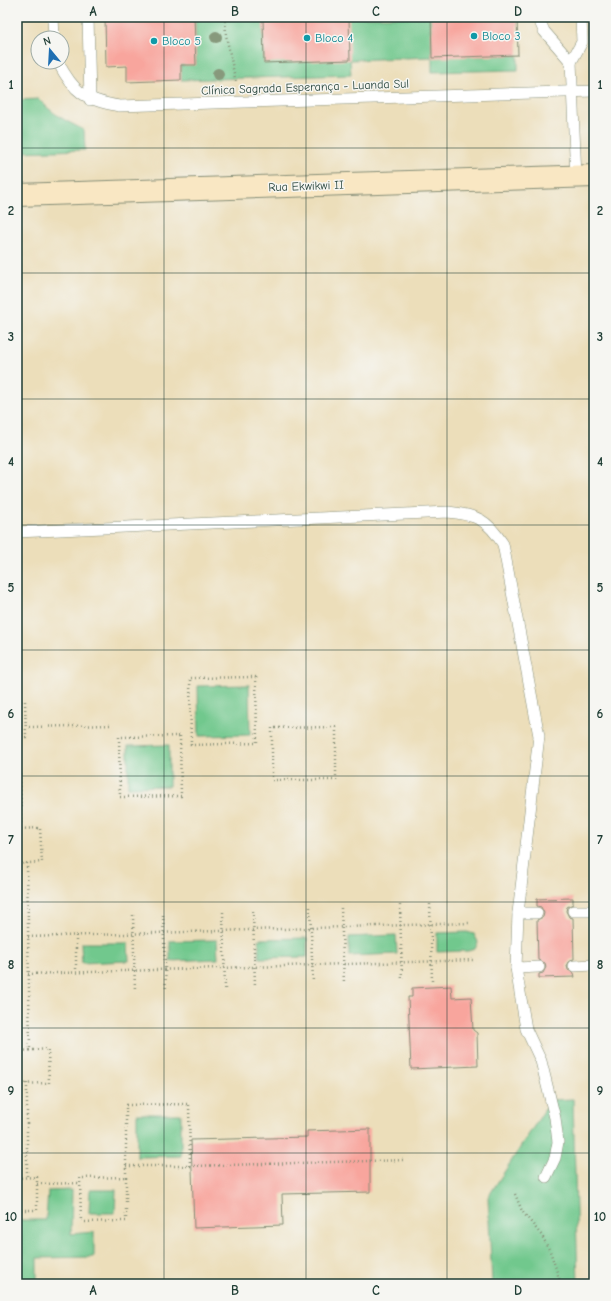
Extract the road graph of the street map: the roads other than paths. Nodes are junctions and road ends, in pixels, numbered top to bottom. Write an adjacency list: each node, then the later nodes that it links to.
1 (53, 17): 5 (lane)
2 (88, 17): 10 (lane)
3 (538, 17): 6 (lane)
4 (581, 17): 6 (lane)
5 (54, 30)
6 (571, 62): 9 (lane)
7 (62, 70): 10 (lane, Clínica Sagrada Esperança - Luanda Sul)
8 (594, 91): 9 (lane, Clínica Sagrada Esperança - Luanda Sul)
9 (573, 92): 10 (lane, Clínica Sagrada Esperança - Luanda Sul); 11 (lane)
10 (90, 100)
11 (585, 177): 12 (street, Rua Ekwikwi II)
12 (17, 195)
13 (17, 532): 16 (lane)
14 (573, 911): 15 (lane)
15 (594, 911)
16 (518, 913): 17 (lane); 21 (lane)
17 (537, 913)
18 (594, 965): 19 (lane)
19 (574, 966)
20 (539, 967): 21 (lane)
21 (516, 968): 22 (lane)
22 (546, 1177)

